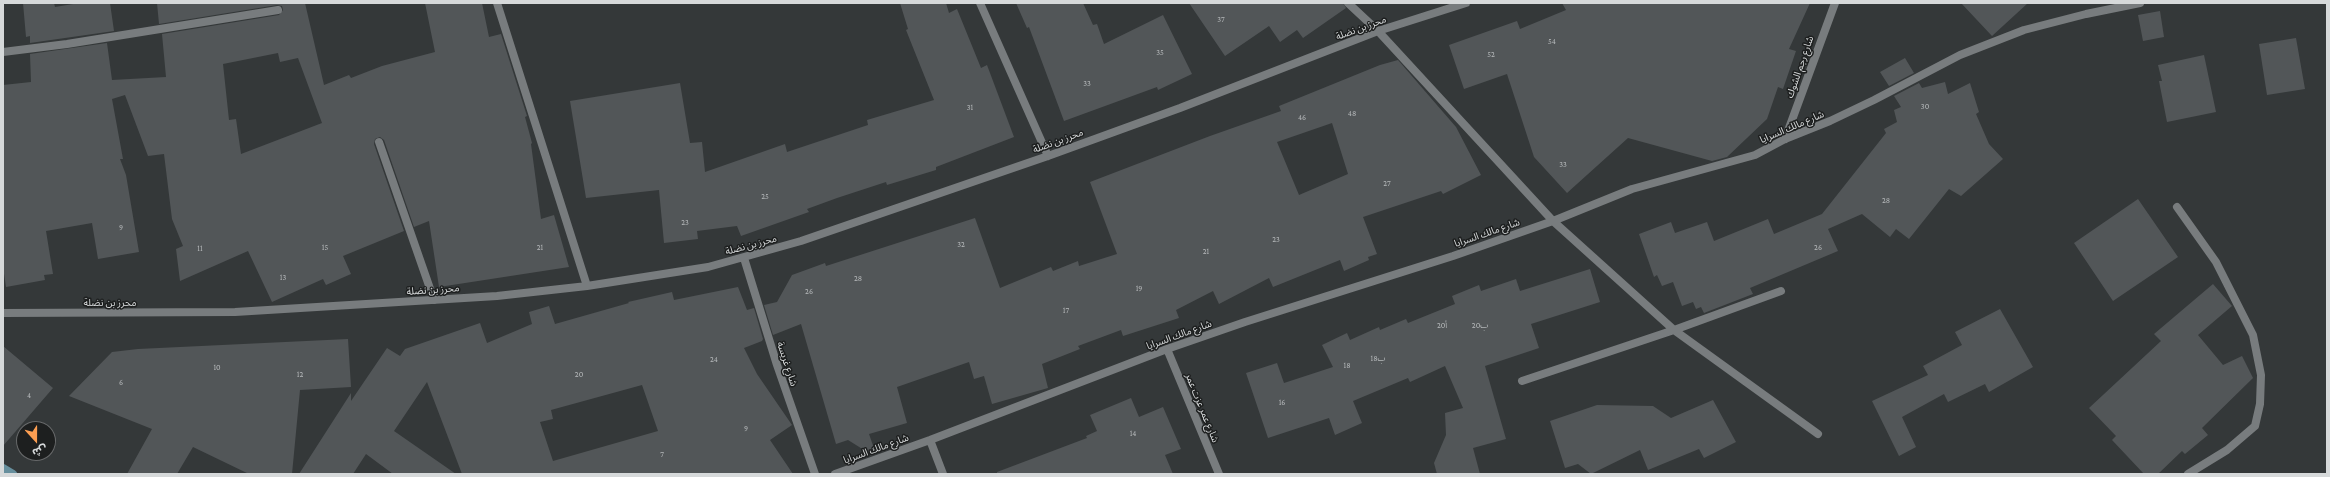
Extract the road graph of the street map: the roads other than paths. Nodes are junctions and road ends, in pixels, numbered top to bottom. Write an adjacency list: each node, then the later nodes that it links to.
1 (497, 3): 16 (street)
2 (980, 3): 12 (street)
3 (1348, 3): 8 (street)
4 (1466, 3): 8 (street, محرز بن نضلة)
5 (1835, 3): 10 (street, شارع رجم الشوك)
6 (2140, 3): 10 (street, شارع مالك السرايا)
7 (278, 10): 9 (street)
8 (1378, 31): 12 (street, محرز بن نضلة); 14 (street)
9 (3, 52)
10 (1785, 139): 14 (street, شارع مالك السرايا)
11 (379, 142): 18 (street)
12 (1048, 156): 15 (street, محرز بن نضلة)
13 (2177, 207): 31 (street)
14 (1553, 221): 20 (street); 21 (street, شارع مالك السرايا)
15 (744, 258): 16 (street, محرز بن نضلة); 27 (street, شارع غريسة)
16 (587, 286): 18 (street, محرز بن نضلة)
17 (1781, 291): 20 (street)
18 (434, 300): 19 (street, محرز بن نضلة)
19 (3, 313)
20 (1674, 330): 22 (street); 23 (street)
21 (1167, 349): 24 (street, شارع مالك السرايا); 30 (street, شارع عمر عزت عمر)
22 (1522, 381)
23 (1818, 434)
24 (930, 440): 28 (street, شارع مالك السرايا); 29 (street)
25 (3, 468): 26 (street)
26 (13, 474)
27 (815, 474)
28 (835, 474)
29 (943, 474)
30 (1219, 474)
31 (2188, 474)

